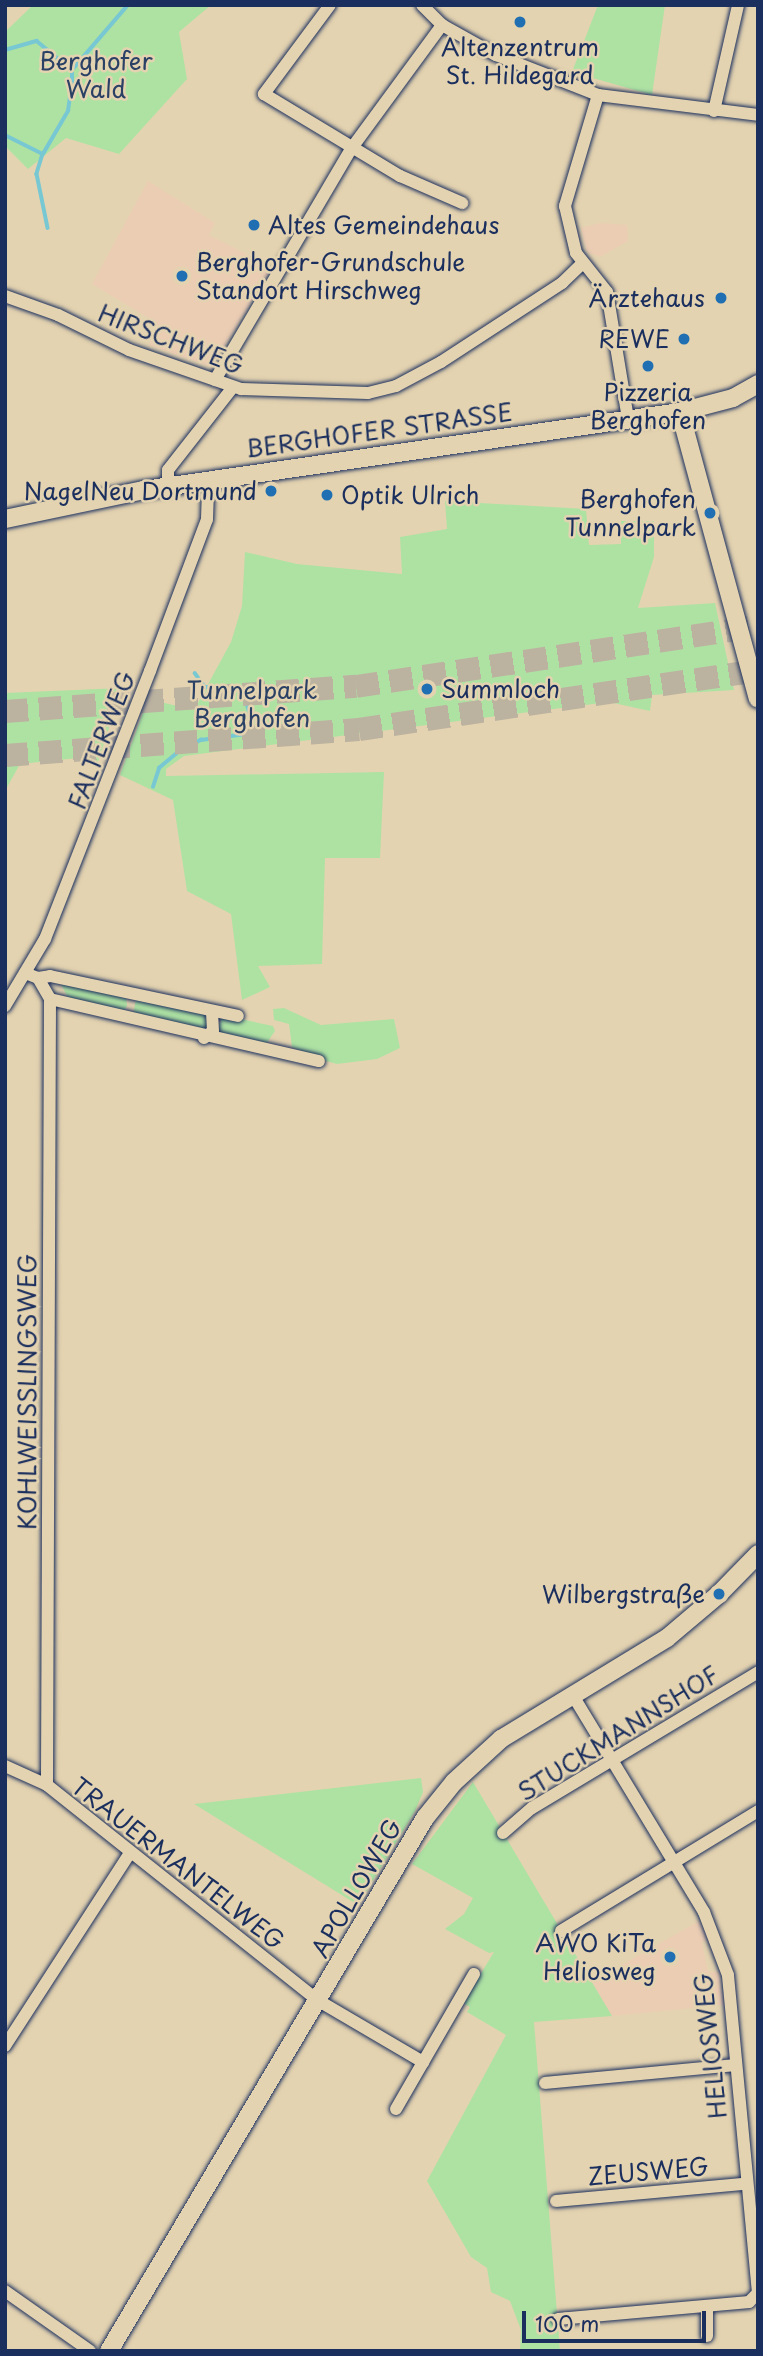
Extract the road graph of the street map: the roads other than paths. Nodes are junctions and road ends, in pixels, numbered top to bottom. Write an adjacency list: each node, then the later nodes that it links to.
1 (330, 5): 8 (street)
2 (422, 5): 4 (street)
3 (738, 5): 6 (street)
4 (442, 25): 5 (street); 8 (street)
5 (598, 95): 6 (street); 10 (street)
6 (714, 111): 7 (street)
7 (758, 115)
8 (351, 149): 9 (street); 12 (street)
9 (462, 203)
10 (583, 263): 14 (street, HIRSCHWEG); 16 (street)
11 (5, 296): 12 (street, HIRSCHWEG)
12 (215, 380): 14 (street, HIRSCHWEG)
13 (758, 384): 15 (street, BERGHOFER STRASSE)
14 (233, 387): 18 (street)
15 (680, 412): 16 (street, BERGHOFER STRASSE); 20 (street)
16 (628, 419): 17 (street, BERGHOFER STRASSE)
17 (208, 481): 18 (street, BERGHOFER STRASSE); 21 (street, FALTERWEG)
18 (168, 487): 19 (street, BERGHOFER STRASSE)
19 (5, 519)
20 (758, 699)
21 (25, 973): 22 (street); 25 (street, FALTERWEG)
22 (38, 978): 23 (street); 24 (street)
23 (131, 994): 26 (street); 28 (street)
24 (50, 999): 28 (street); 36 (street, KOHLWEISSLINGSWEG)
25 (5, 1006)
26 (212, 1012): 27 (street); 29 (street)
27 (238, 1016)
28 (126, 1017): 29 (street)
29 (204, 1038): 30 (street)
30 (319, 1061)
31 (758, 1554): 33 (street, APOLLOWEG)
32 (758, 1672): 34 (street, STUCKMANNSHOF)
33 (573, 1696): 34 (street, HELIOSWEG); 43 (street, APOLLOWEG)
34 (611, 1759): 38 (street, STUCKMANNSHOF); 40 (street, HELIOSWEG)
35 (5, 1766): 36 (street, TRAUERMANTELWEG)
36 (47, 1785): 39 (street, TRAUERMANTELWEG)
37 (758, 1811): 40 (street)
38 (503, 1833)
39 (130, 1853): 43 (street, TRAUERMANTELWEG); 44 (street)
40 (672, 1861): 41 (street); 46 (street, HELIOSWEG)
41 (561, 1930)
42 (474, 1974): 45 (street)
43 (319, 2001): 45 (street, TRAUERMANTELWEG); 56 (street, APOLLOWEG)
44 (5, 2046)
45 (423, 2062): 48 (street)
46 (735, 2065): 47 (street); 49 (street, HELIOSWEG)
47 (545, 2082)
48 (396, 2109)
49 (744, 2184): 50 (street, ZEUSWEG); 52 (street, HELIOSWEG)
50 (556, 2201)
51 (5, 2291): 55 (street)
52 (706, 2308): 53 (street, HELIOSWEG); 54 (street)
53 (558, 2319)
54 (707, 2336)
55 (90, 2351)
56 (109, 2351)

